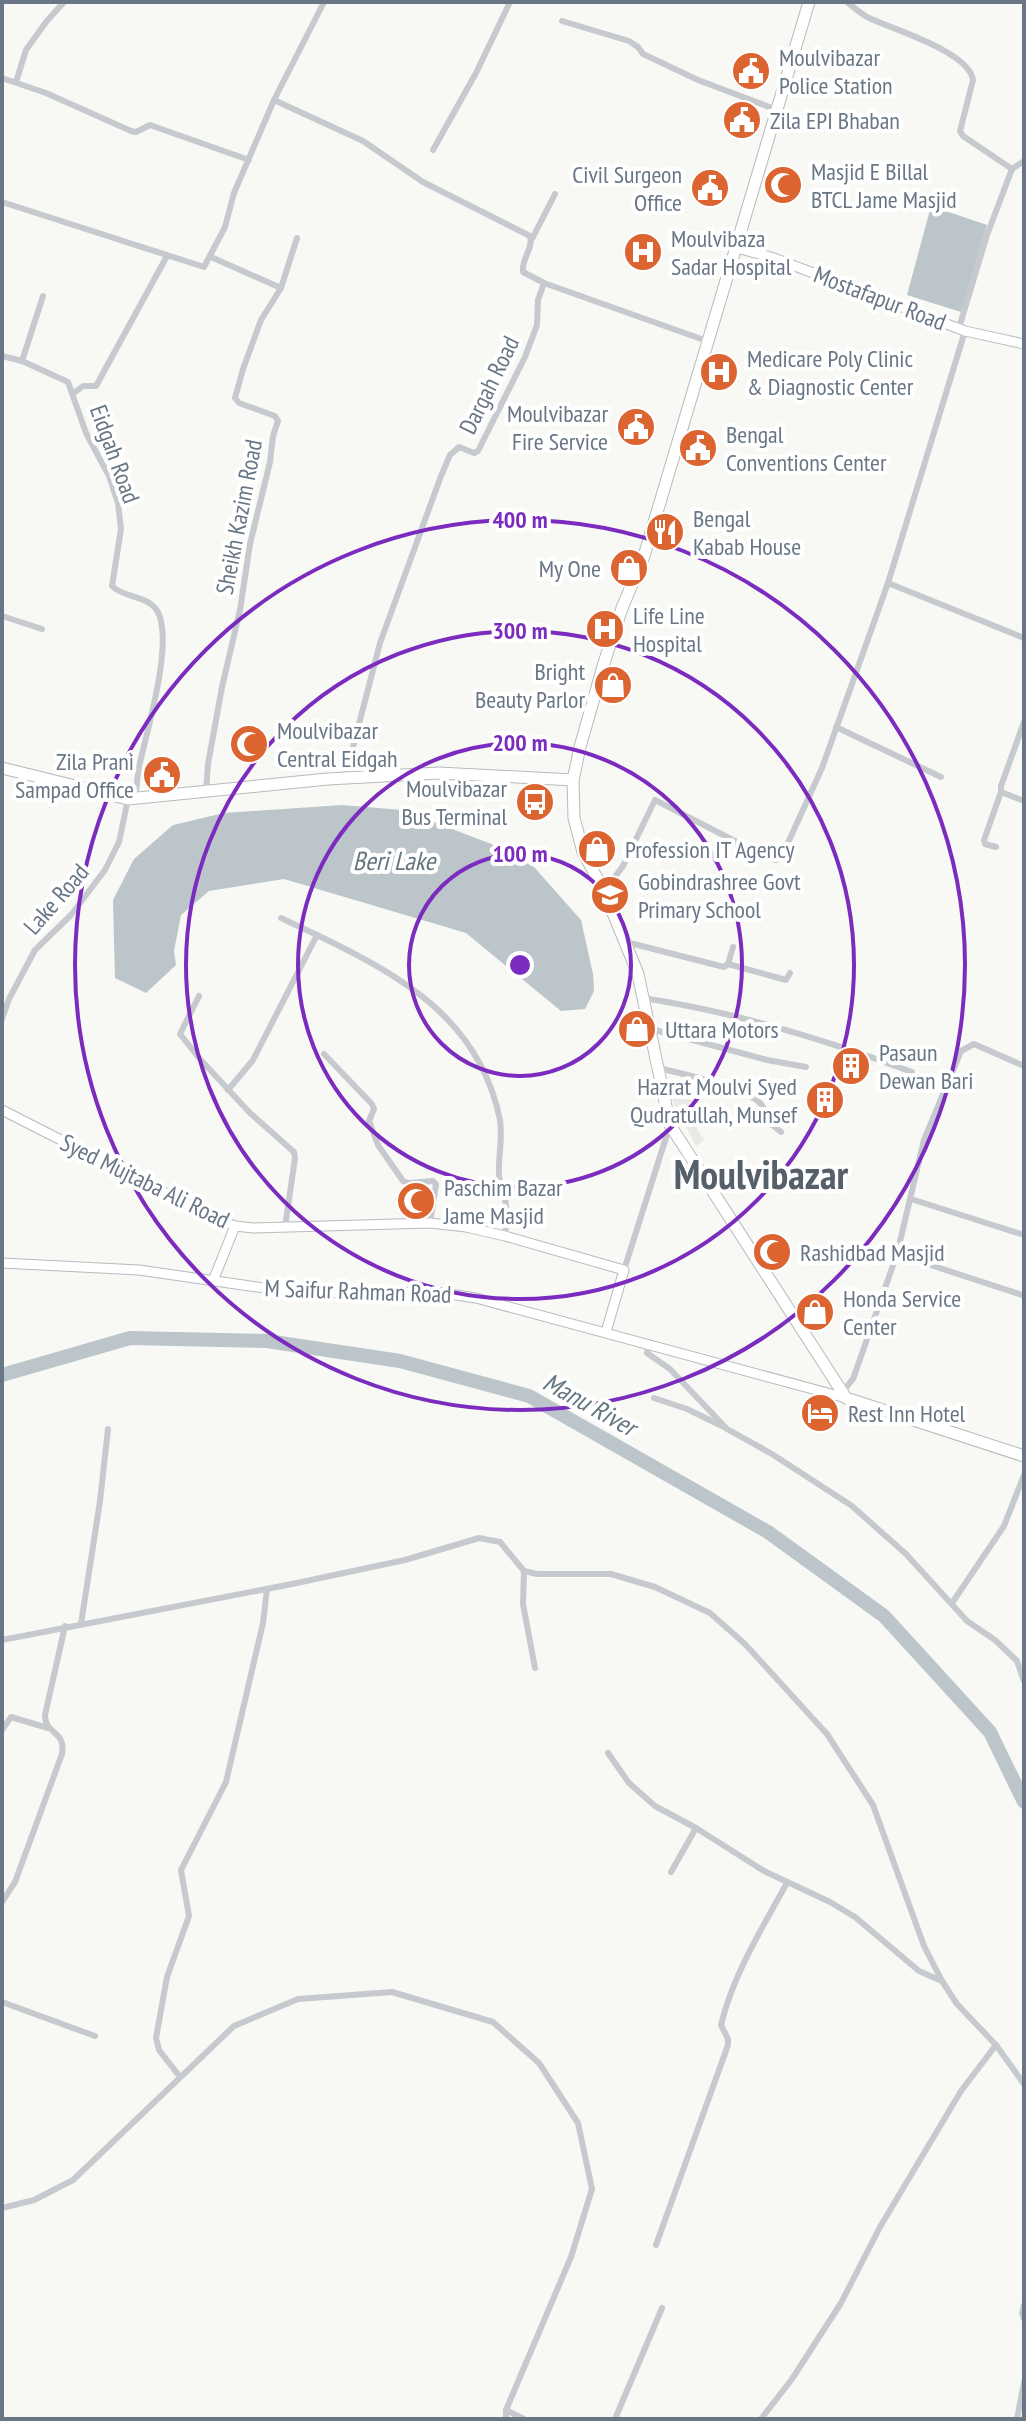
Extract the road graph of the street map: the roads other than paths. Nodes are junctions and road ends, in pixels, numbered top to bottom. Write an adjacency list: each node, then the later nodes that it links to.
1 (64, 2): 8 (street)
2 (324, 2): 9 (street)
3 (510, 2): 11 (street)
4 (809, 2): 10 (highway)
5 (847, 2): 14 (street)
6 (562, 21): 10 (street)
7 (2, 78): 8 (street)
8 (16, 82): 12 (street)
9 (274, 100): 12 (street); 18 (street)
10 (777, 110): 19 (highway)
11 (433, 150)
12 (249, 160): 21 (street)
13 (1024, 161): 14 (street)
14 (1012, 169): 25 (street)
15 (555, 194): 18 (street)
16 (2, 202): 20 (street)
17 (297, 238): 23 (street, Sheikh Kazim Road)
18 (532, 239): 22 (street)
19 (737, 248): 25 (street, Mostafapur Road); 26 (highway)
20 (167, 256): 21 (street); 30 (street)
21 (211, 257): 23 (street)
22 (544, 283): 26 (street); 39 (street, Dargah Road)
23 (281, 288): 41 (street, Sheikh Kazim Road)
24 (43, 296): 29 (street)
25 (962, 330): 27 (street, Mostafapur Road); 31 (street)
26 (709, 342): 40 (highway)
27 (1024, 344)
28 (2, 356): 29 (street, Eidgah Road)
29 (22, 361): 30 (street, Eidgah Road)
30 (74, 393): 43 (street, Eidgah Road)
31 (888, 583): 34 (street); 36 (street)
32 (2, 616): 33 (street)
33 (42, 629)
34 (1024, 638)
35 (1024, 722): 42 (street)
36 (836, 727): 38 (street); 46 (street)
37 (2, 768): 43 (highway)
38 (941, 777)
39 (345, 778): 40 (highway); 41 (highway)
40 (573, 780): 46 (highway)
41 (206, 792): 43 (highway)
42 (1001, 792): 44 (street); 45 (street)
43 (132, 799): 55 (street, Lake Road)
44 (1024, 801)
45 (996, 847)
46 (604, 891): 49 (highway)
47 (281, 918): 48 (street)
48 (317, 935): 62 (street); 71 (street)
49 (626, 942): 51 (street); 54 (highway)
50 (733, 947): 51 (street)
51 (728, 964): 52 (street)
52 (790, 973)
53 (199, 996): 62 (street)
54 (643, 998): 56 (highway); 61 (street)
55 (2, 1019)
56 (651, 1029): 59 (street); 60 (highway)
57 (324, 1054): 67 (street)
58 (1024, 1066): 66 (street)
59 (806, 1067)
60 (659, 1068): 64 (highway); 65 (street)
61 (912, 1072)
62 (228, 1090): 69 (street)
63 (2, 1110): 68 (street, Syed Mujtaba Ali Road)
64 (670, 1125): 74 (street); 79 (highway)
65 (781, 1132)
66 (911, 1199): 70 (street); 72 (street)
67 (430, 1223): 69 (street, Syed Mujtaba Ali Road); 71 (street, Syed Mujtaba Ali Road)
68 (235, 1226): 69 (street, Syed Mujtaba Ali Road); 75 (street)
69 (285, 1227)
70 (1024, 1235)
71 (505, 1236): 74 (street, Syed Mujtaba Ali Road)
72 (897, 1254): 76 (street); 79 (street)
73 (2, 1263): 75 (street, M Saifur Rahman Road)
74 (624, 1270): 77 (street)
75 (213, 1281): 77 (street, M Saifur Rahman Road)
76 (1022, 1295)
77 (606, 1332): 78 (street, M Saifur Rahman Road)
78 (650, 1344): 79 (street, M Saifur Rahman Road); 82 (street)
79 (844, 1395): 83 (highway)
80 (654, 1398): 82 (street)
81 (108, 1429): 88 (street)
82 (727, 1429): 87 (street)
83 (1024, 1456)
84 (1024, 1475): 87 (street)
85 (524, 1571): 86 (street); 91 (street); 100 (street)
86 (267, 1589): 88 (street); 104 (street)
87 (952, 1603): 92 (street)
88 (81, 1624): 89 (street)
89 (65, 1626): 90 (street); 93 (street)
90 (2, 1640)
91 (535, 1668)
92 (1024, 1681)
93 (48, 1728): 94 (street); 99 (street)
94 (2, 1730)
95 (608, 1753): 96 (street)
96 (696, 1828): 97 (street); 98 (street)
97 (671, 1872)
98 (787, 1883): 100 (street); 107 (street)
99 (2, 1902)
100 (942, 1981): 103 (street)
101 (2, 2002): 102 (street)
102 (95, 2036)
103 (996, 2045): 105 (street); 116 (street)
104 (180, 2077): 106 (street); 112 (street)
105 (1024, 2084)
106 (2, 2208)
107 (656, 2245)
108 (1024, 2305): 110 (street)
109 (662, 2308): 115 (street)
110 (1024, 2319)
111 (1024, 2382): 117 (street)
112 (506, 2410): 113 (street); 114 (street)
113 (506, 2419)
114 (524, 2419)
115 (615, 2419)
116 (761, 2419)
117 (1017, 2419)

